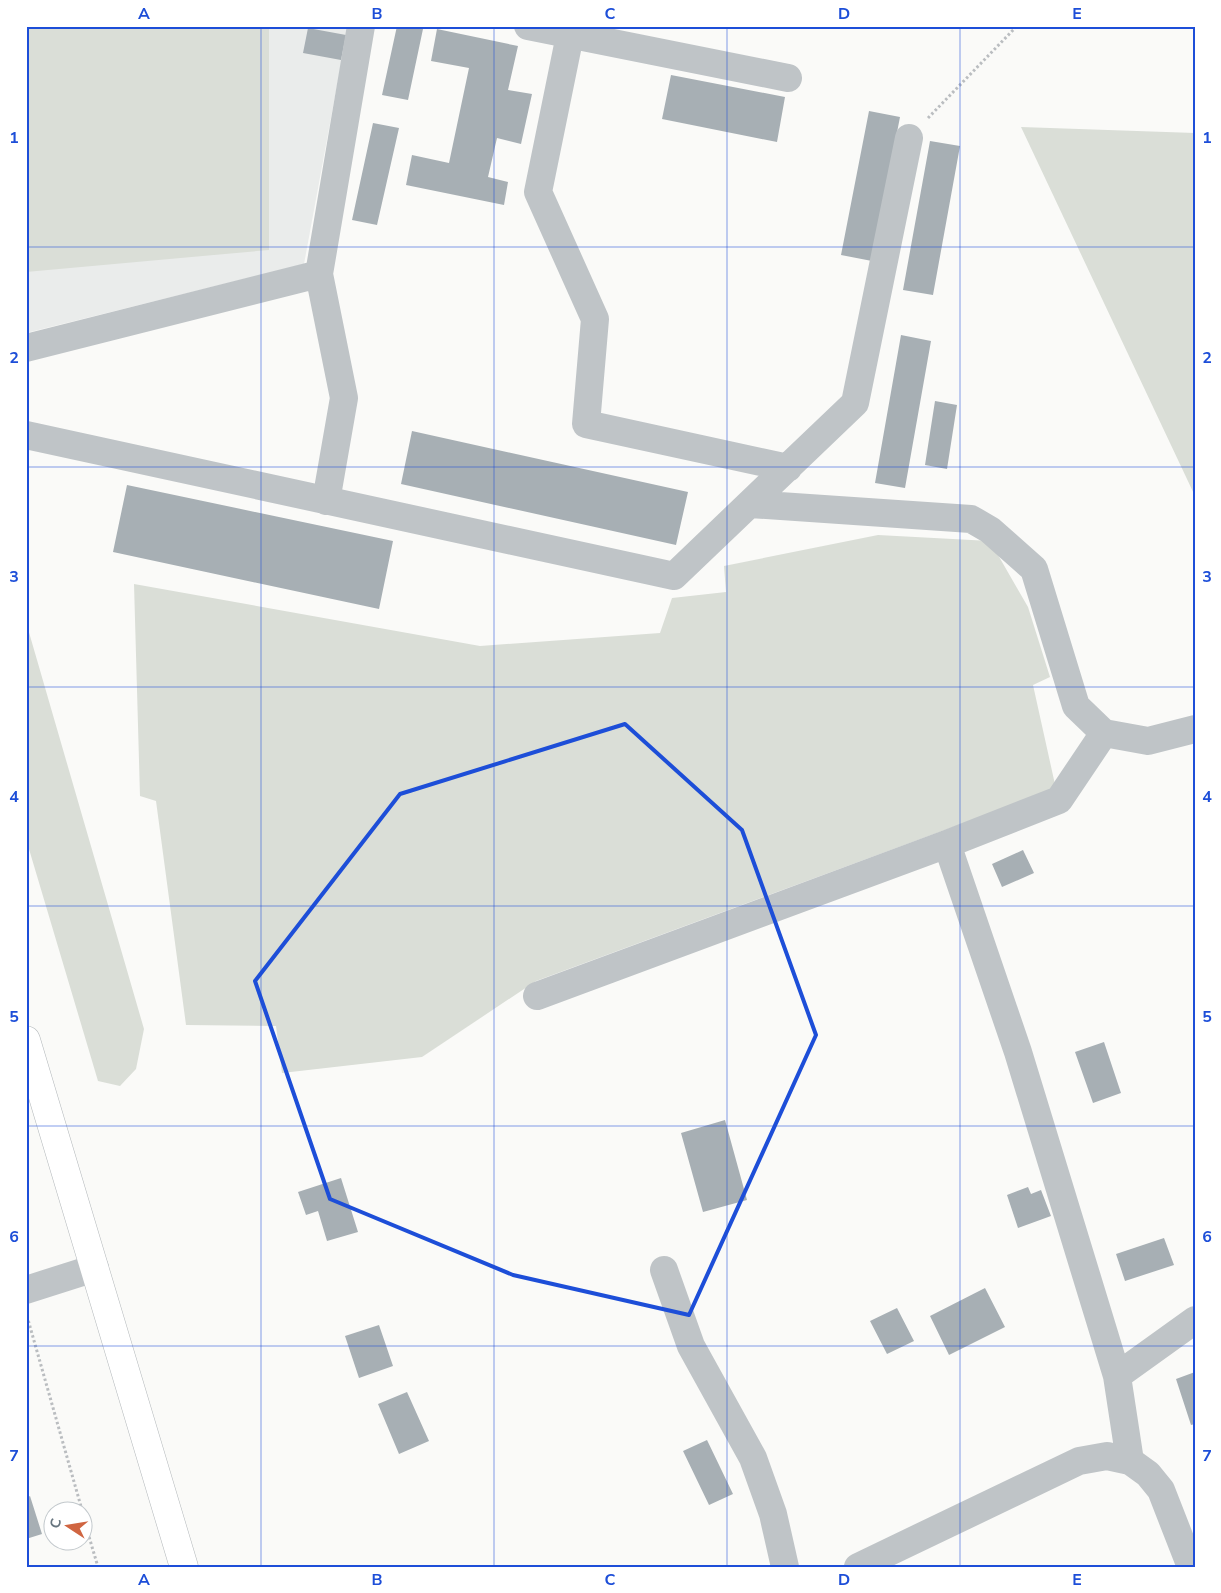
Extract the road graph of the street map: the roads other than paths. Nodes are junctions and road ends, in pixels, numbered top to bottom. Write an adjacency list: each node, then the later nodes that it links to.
1 (528, 26): 3 (street)
2 (366, 30): 6 (street)
3 (570, 34): 4 (street); 9 (street)
4 (788, 78)
5 (909, 138): 9 (street)
6 (319, 274): 7 (street); 10 (street)
7 (26, 348)
8 (26, 435): 10 (street)
9 (788, 468): 11 (street)
10 (326, 501): 11 (street)
11 (750, 504): 13 (street)
12 (1195, 729): 13 (street)
13 (1104, 733): 14 (street)
14 (946, 844): 15 (street); 21 (street)
15 (537, 996)
16 (26, 1040): 17 (main road)
17 (95, 1268): 19 (street); 23 (main road)
18 (664, 1270): 24 (street)
19 (26, 1290)
20 (1195, 1320): 21 (street)
21 (1117, 1376): 22 (street)
22 (1130, 1461): 25 (street); 26 (street)
23 (184, 1567)
24 (785, 1567)
25 (858, 1567)
26 (1191, 1567)

